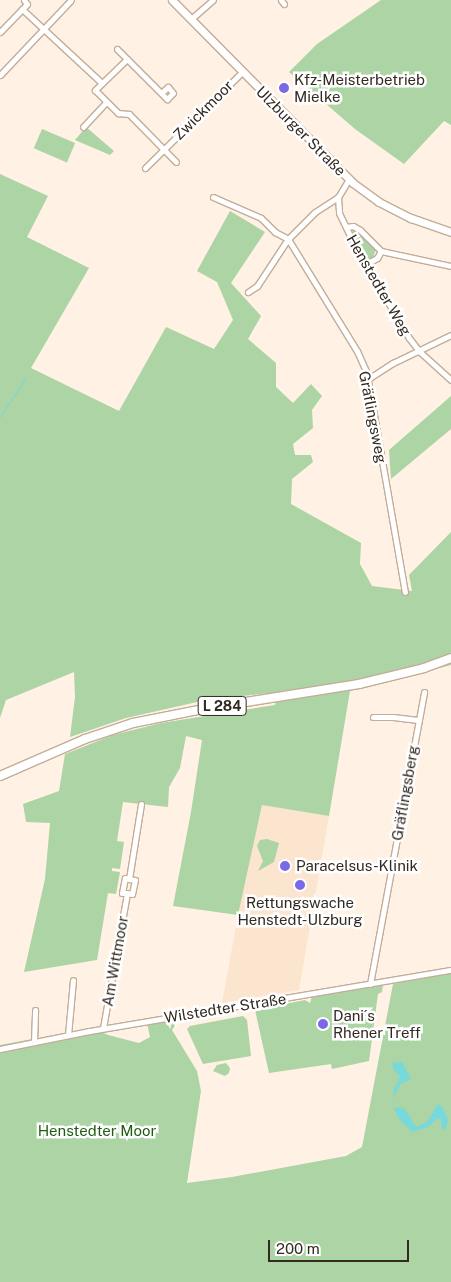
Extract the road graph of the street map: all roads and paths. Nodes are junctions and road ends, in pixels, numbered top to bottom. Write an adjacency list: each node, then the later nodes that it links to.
1 (24, 0): 5 (street)
2 (71, 0): 7 (street)
3 (172, 0): 6 (main road, Ulzburger Straße)
4 (213, 0): 6 (street)
5 (22, 9): 7 (street); 8 (street)
6 (191, 20): 11 (main road, Ulzburger Straße)
7 (44, 29): 12 (street); 13 (street)
8 (0, 32)
9 (117, 49): 10 (street)
10 (127, 59): 13 (street); 14 (street)
11 (243, 71): 17 (street, Zwickmoor); 20 (main road, Ulzburger Straße)
12 (0, 75)
13 (102, 83): 15 (street)
14 (161, 93)
15 (106, 102): 16 (street); 17 (street)
16 (83, 127)
17 (164, 150): 18 (street, Zwickmoor); 19 (street, Zwickmoor)
18 (176, 162)
19 (146, 168)
20 (349, 179): 22 (street); 24 (main road, Ulzburger Straße)
21 (213, 197): 25 (street)
22 (338, 197): 23 (street, Henstedter Weg); 25 (street)
23 (346, 227): 26 (street); 27 (street, Henstedter Weg)
24 (451, 232)
25 (288, 239): 29 (street); 32 (street, Gräflingsweg)
26 (381, 251): 27 (street); 28 (street)
27 (366, 264): 31 (street, Henstedter Weg)
28 (451, 266)
29 (248, 292)
30 (451, 336): 31 (street)
31 (420, 352): 32 (street); 33 (street, Henstedter Weg)
32 (368, 379): 34 (street, Gräflingsweg)
33 (451, 380)
34 (405, 592)
35 (451, 658): 39 (main road, L 284)
36 (424, 692): 38 (street, Gräflingsberg)
37 (373, 717): 38 (street)
38 (418, 720): 45 (street, Gräflingsberg)
39 (0, 776)
40 (142, 804): 41 (street, Am Wittmoor)
41 (129, 879): 42 (street, Am Wittmoor); 42 (street, Am Wittmoor)
42 (126, 893): 47 (street, Am Wittmoor)
43 (451, 970): 45 (street, Wilstedter Straße)
44 (73, 980): 48 (street)
45 (370, 984): 47 (street, Wilstedter Straße)
46 (35, 1010): 49 (street)
47 (103, 1028): 48 (street, Wilstedter Straße)
48 (68, 1035): 49 (street, Wilstedter Straße)
49 (34, 1042): 50 (street, Wilstedter Straße)
50 (0, 1049)

